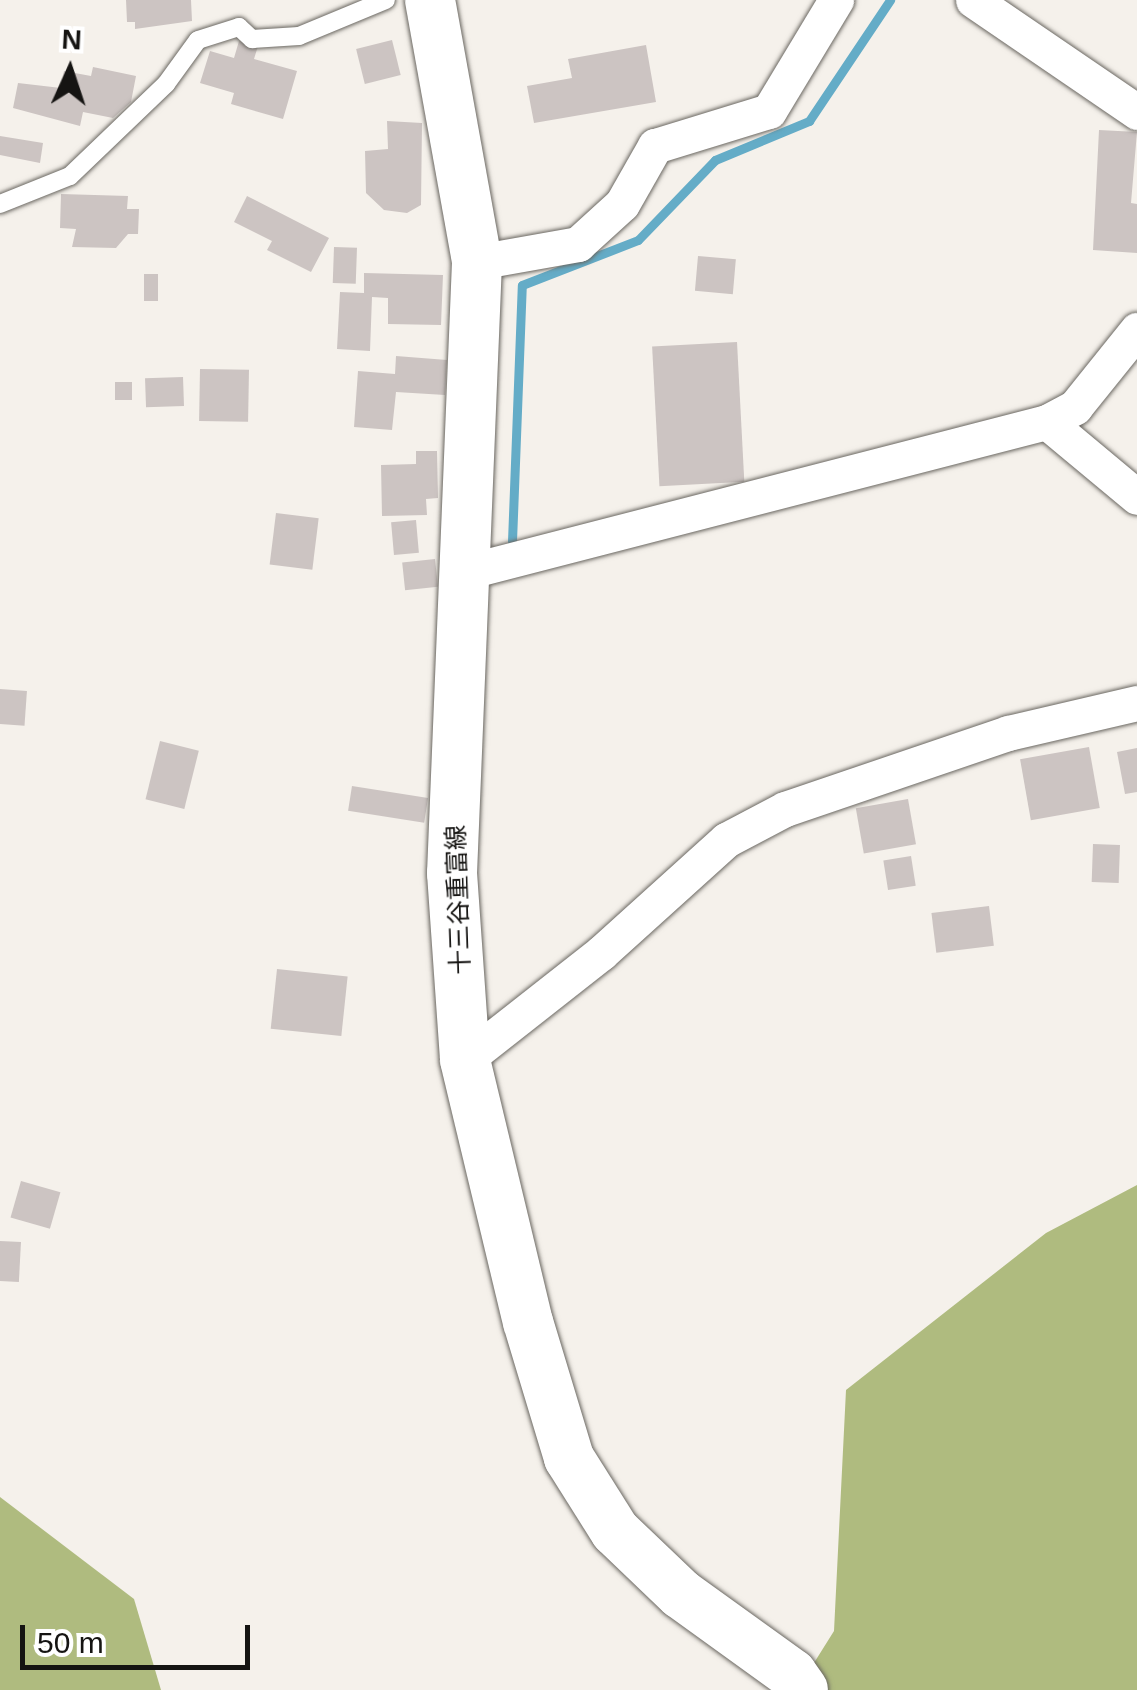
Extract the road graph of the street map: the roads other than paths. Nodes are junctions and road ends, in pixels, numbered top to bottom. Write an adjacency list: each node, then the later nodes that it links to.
1 (386, 0): 6 (lane)
2 (430, 0): 7 (main road, 十三谷重富線)
3 (836, 0): 7 (street)
4 (973, 0): 5 (street)
5 (1137, 112)
6 (0, 204)
7 (478, 262): 11 (main road, 十三谷重富線)
8 (1137, 330): 9 (street)
9 (1047, 422): 10 (street); 11 (street)
10 (1137, 498)
11 (470, 572): 13 (main road, 十三谷重富線)
12 (1137, 703): 13 (street)
13 (465, 1060): 14 (main road, 十三谷重富線)
14 (803, 1690)

